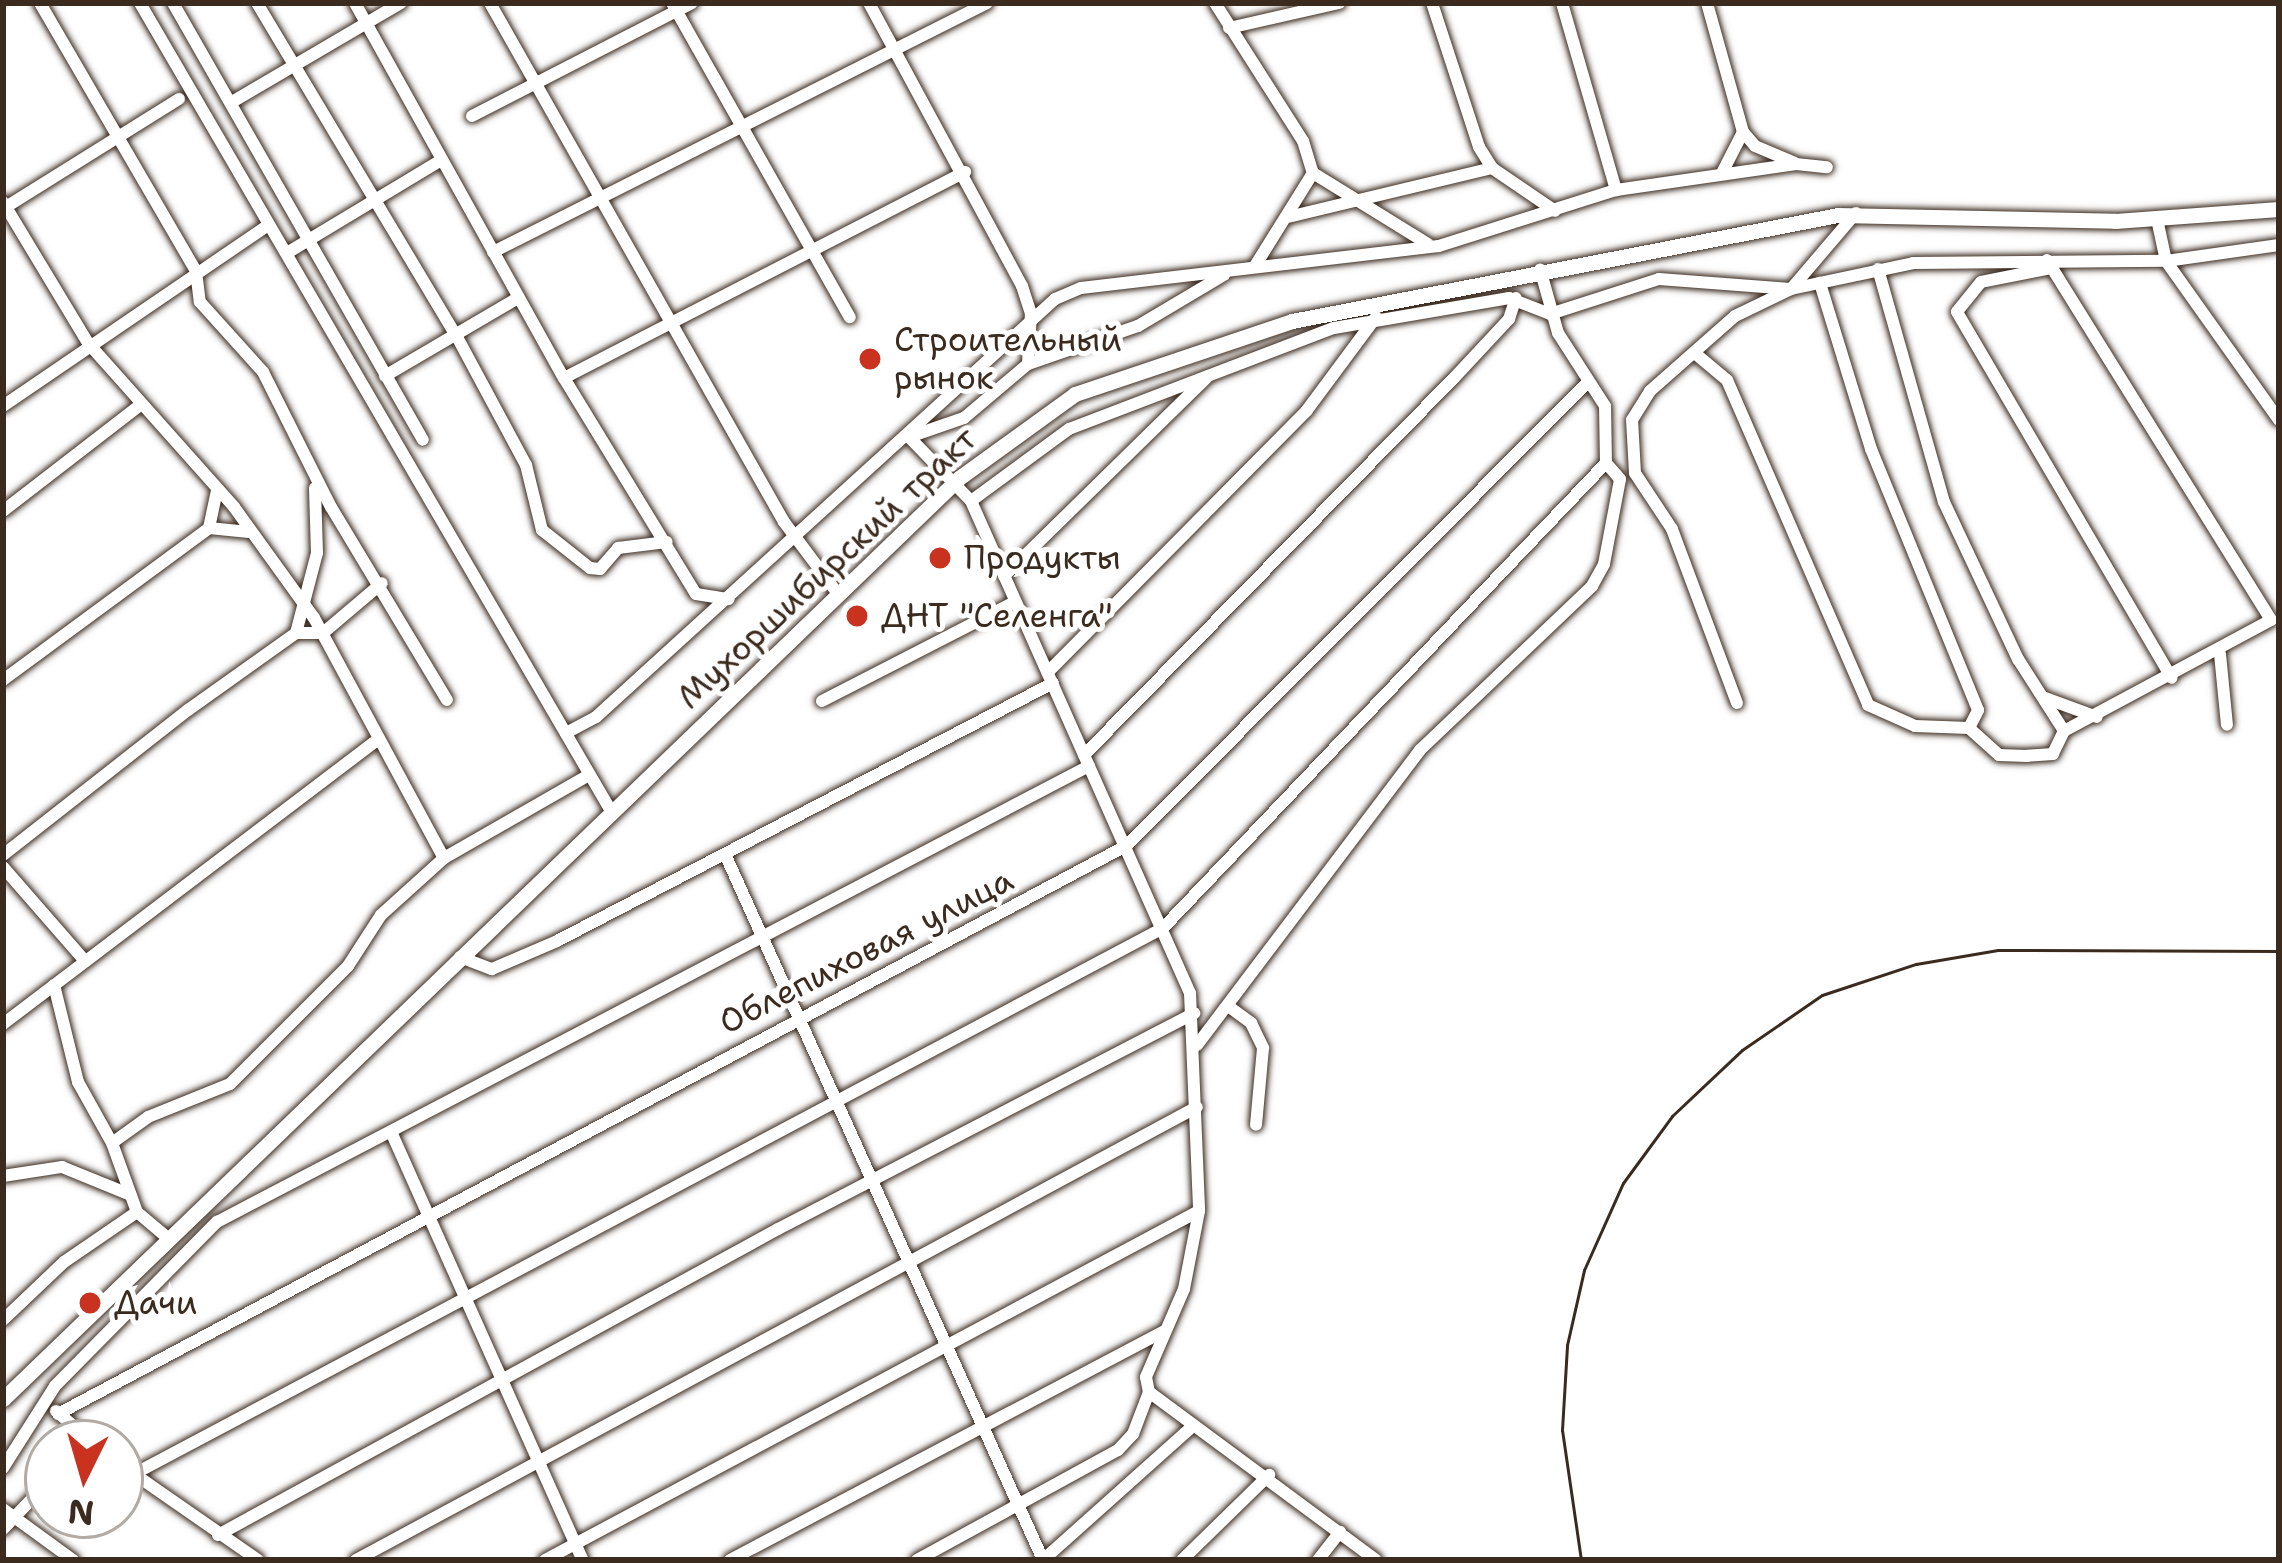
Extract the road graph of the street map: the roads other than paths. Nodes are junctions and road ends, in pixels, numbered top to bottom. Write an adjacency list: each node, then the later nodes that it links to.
1 (40, 3): 27 (street)
2 (140, 3): 45 (street)
3 (172, 3): 23 (street)
4 (257, 3): 20 (street)
5 (355, 3): 17 (street)
6 (401, 3): 17 (street)
7 (490, 3): 21 (street)
8 (692, 3): 16 (street)
9 (869, 3): 19 (street)
10 (987, 3): 19 (street)
11 (1215, 3): 18 (street)
12 (1339, 3): 18 (street)
13 (1432, 3): 31 (street)
14 (1562, 3): 35 (street)
15 (1707, 3): 26 (street)
16 (674, 7): 21 (street); 25 (street)
17 (367, 25): 20 (street); 28 (street)
18 (1229, 28): 33 (street)
19 (897, 49): 25 (street); 32 (street)
20 (293, 66): 23 (street); 38 (street)
21 (534, 81): 24 (street); 36 (street)
22 (178, 99): 27 (street)
23 (232, 102): 46 (street)
24 (472, 116)
25 (743, 126): 36 (street); 49 (street)
26 (1743, 132): 29 (street); 34 (street)
27 (117, 139): 39 (street); 57 (street)
28 (441, 160): 38 (street); 50 (street)
29 (1796, 164): 30 (street); 34 (street)
30 (1827, 167)
31 (1492, 168): 37 (street); 41 (street)
32 (965, 172): 49 (street); 64 (street)
33 (1313, 173): 37 (street); 43 (street)
34 (1722, 174): 35 (street)
35 (1616, 190): 41 (street)
36 (601, 198): 50 (street); 67 (street)
37 (1362, 198): 43 (street); 48 (street)
38 (371, 202): 46 (street); 69 (street)
39 (4, 204): 70 (street)
40 (2279, 209): 44 (main road, Мухоршибирский тракт)
41 (1555, 211): 48 (street)
42 (1857, 212): 44 (main road, Мухоршибирский тракт); 55 (main road, Мухоршибирский тракт); 60 (street)
43 (1288, 217): 54 (street)
44 (2157, 219): 52 (street)
45 (268, 225): 51 (street); 57 (street)
46 (307, 241): 51 (street); 74 (street)
47 (2279, 245): 52 (street)
48 (1439, 246): 54 (street)
49 (812, 248): 66 (street); 67 (street)
50 (493, 252): 61 (street)
51 (287, 253): 114 (street)
52 (2166, 261): 53 (street); 79 (street)
53 (2049, 264): 56 (street); 102 (street); 104 (street)
54 (1255, 266): 58 (street)
55 (1540, 269): 63 (main road, Мухоршибирский тракт); 65 (street)
56 (1878, 269): 59 (street); 106 (street)
57 (196, 271): 70 (street); 82 (street)
58 (1228, 273): 64 (street); 72 (street)
59 (1820, 283): 60 (street); 112 (street)
60 (1791, 289): 65 (street); 71 (street)
61 (518, 298): 69 (street); 75 (street)
62 (1516, 298): 65 (street); 68 (street); 116 (street)
63 (1376, 304): 68 (street); 86 (main road, Мухоршибирский тракт)
64 (1031, 313): 72 (street); 80 (street)
65 (1550, 314): 76 (street)
66 (850, 317)
67 (670, 319): 75 (street); 92 (street)
68 (1376, 322): 73 (street); 103 (street)
69 (456, 335): 74 (street); 93 (street)
70 (88, 343): 77 (street); 78 (street)
71 (1697, 355): 84 (street); 112 (street)
72 (1028, 364): 80 (street)
73 (1209, 375): 88 (street); 94 (street)
74 (385, 376): 81 (street)
75 (564, 378): 93 (street)
76 (1586, 384): 83 (street); 119 (street, Облепиховая улица)
77 (140, 405): 87 (street); 89 (street)
78 (3, 406)
79 (2279, 420)
80 (909, 437): 86 (street); 92 (street)
81 (423, 440)
82 (308, 460): 95 (street); 99 (street)
83 (1606, 463): 85 (street); 124 (street)
84 (1635, 473): 85 (street); 109 (street)
85 (1620, 478): 129 (street)
86 (954, 483): 88 (street); 96 (main road, Мухоршибирский тракт)
87 (217, 489): 90 (street); 91 (street)
88 (971, 501): 94 (street)
89 (3, 511)
90 (209, 528): 91 (street); 105 (street)
91 (249, 532): 99 (street)
92 (795, 534): 96 (street); 97 (street)
93 (668, 542): 97 (street)
94 (1004, 576): 98 (street)
95 (382, 583): 100 (street); 107 (street)
96 (838, 594): 118 (main road, Мухоршибирский тракт)
97 (729, 598): 114 (street)
98 (1015, 602): 103 (street); 108 (street)
99 (304, 605): 100 (street); 101 (street)
100 (323, 632): 101 (street); 115 (street)
101 (296, 633): 121 (street)
102 (2220, 654): 104 (street); 111 (street)
103 (1051, 677): 116 (street); 120 (street)
104 (2172, 678): 110 (street)
105 (3, 680)
106 (2044, 698): 110 (street); 113 (street)
107 (447, 700)
108 (822, 701)
109 (1737, 703)
110 (2097, 717): 113 (street)
111 (2227, 724)
112 (1969, 728): 113 (street)
113 (2064, 731)
114 (566, 733): 117 (street)
115 (379, 739): 122 (street); 127 (street)
116 (1086, 760): 119 (street); 125 (street)
117 (589, 775): 118 (street); 122 (street)
118 (611, 811): 126 (main road, Мухоршибирский тракт)
119 (1126, 846): 124 (street); 131 (street, Облепиховая улица)
120 (725, 854): 125 (street); 126 (street)
121 (3, 855)
122 (443, 858): 138 (street)
123 (3, 867): 127 (street)
124 (1163, 928): 130 (street); 134 (street)
125 (762, 935): 131 (street); 137 (street)
126 (460, 957): 145 (main road, Мухоршибирский тракт)
127 (85, 962): 128 (street)
128 (54, 986): 132 (street); 138 (street)
129 (1228, 1006): 133 (street); 136 (street)
130 (1194, 1013): 133 (street); 140 (street)
131 (797, 1017): 134 (street); 144 (street, Облепиховая улица)
132 (3, 1024)
133 (1197, 1045): 135 (street)
134 (833, 1099): 140 (street); 148 (street)
135 (1197, 1107): 142 (street); 146 (street)
136 (1256, 1125)
137 (392, 1134): 144 (street); 147 (street)
138 (112, 1143): 141 (street)
139 (3, 1176): 141 (street)
140 (868, 1182): 146 (street); 152 (street)
141 (131, 1196): 143 (street)
142 (1199, 1211): 150 (street); 151 (street)
143 (136, 1212): 145 (street); 149 (street)
144 (428, 1214): 148 (street); 156 (street, Облепиховая улица)
145 (166, 1242): 147 (street); 154 (main road, Мухоршибирский тракт)
146 (906, 1261): 151 (street); 160 (street)
147 (169, 1269): 155 (street)
148 (466, 1296): 152 (street); 162 (street)
149 (3, 1320)
150 (1166, 1330): 153 (street); 159 (street)
151 (942, 1348): 159 (street); 170 (street)
152 (504, 1383): 160 (street); 169 (street)
153 (1149, 1392): 158 (street); 165 (street)
154 (3, 1399)
155 (46, 1402): 156 (street); 161 (street)
156 (58, 1414): 157 (street)
157 (63, 1419)
158 (1193, 1426): 163 (street); 165 (street)
159 (978, 1429): 165 (street); 176 (street)
160 (538, 1461): 170 (street); 173 (street)
161 (3, 1468)
162 (144, 1469)
163 (1269, 1475): 168 (street); 178 (street)
164 (144, 1481): 169 (street)
165 (1016, 1507): 177 (street)
166 (9, 1514): 167 (street); 171 (street)
167 (3, 1529)
168 (1340, 1532): 179 (street); 180 (street)
169 (218, 1534): 172 (street)
170 (576, 1544): 174 (street); 175 (street)
171 (74, 1560)
172 (258, 1560)
173 (356, 1560)
174 (545, 1560)
175 (584, 1560)
176 (730, 1560)
177 (916, 1560)
178 (1183, 1560)
179 (1318, 1560)
180 (1376, 1560)

